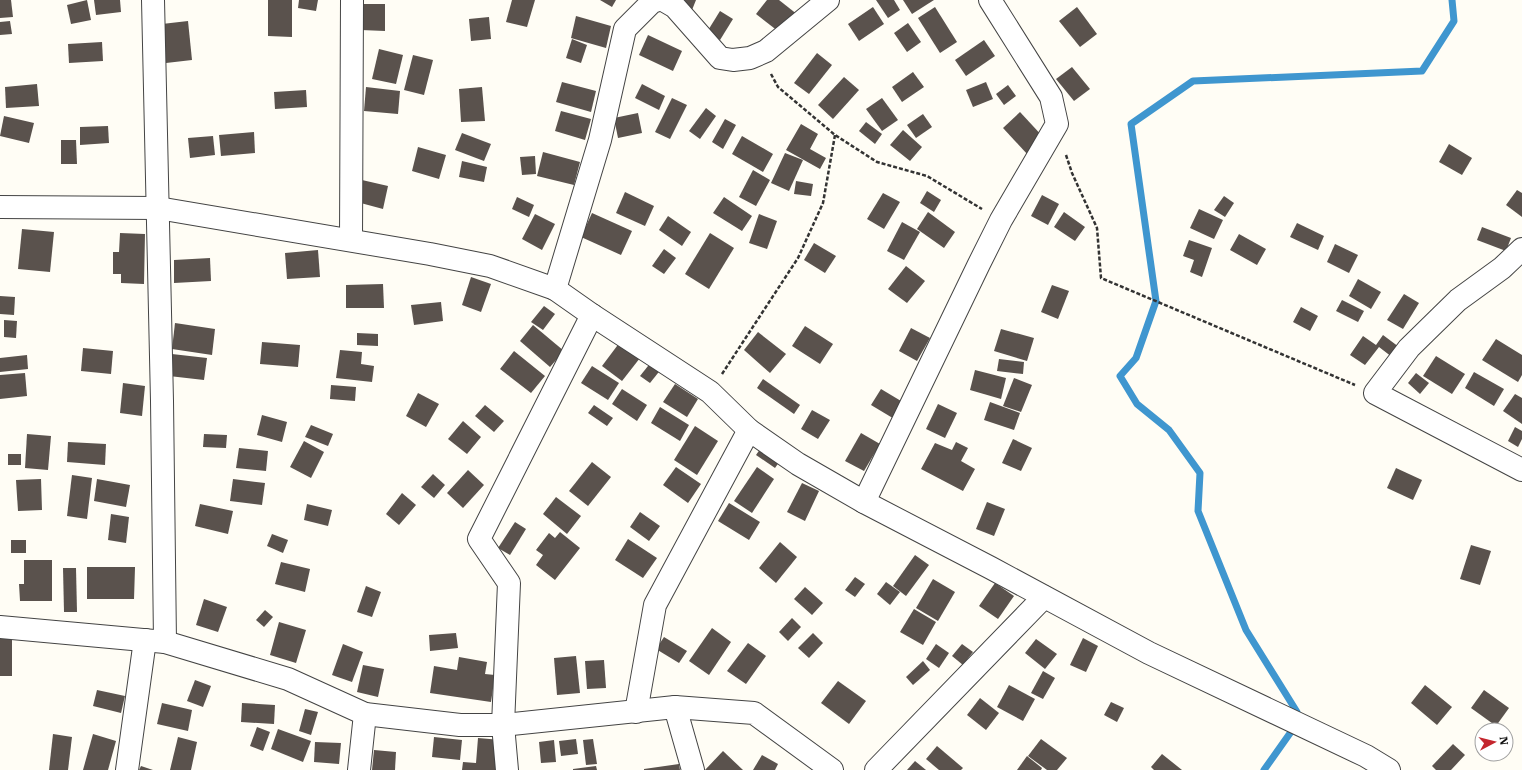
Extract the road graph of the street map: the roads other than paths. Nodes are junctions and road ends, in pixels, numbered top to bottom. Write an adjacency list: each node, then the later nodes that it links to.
1 (153, 0): 7 (street)
2 (352, 0): 8 (street)
3 (656, 0): 4 (street); 10 (street)
4 (828, 0)
5 (990, 0): 14 (street)
6 (0, 207): 7 (street)
7 (158, 208): 8 (street); 17 (street)
8 (351, 239): 10 (street)
9 (1522, 250): 13 (street)
10 (555, 289): 11 (street)
11 (592, 315): 12 (street); 21 (street)
12 (749, 430): 14 (street); 19 (street)
13 (1522, 470)
14 (864, 502): 15 (street)
15 (1044, 597): 27 (street); 28 (street)
16 (0, 627): 17 (street)
17 (155, 641): 20 (street); 22 (street)
18 (675, 707): 19 (street); 25 (street); 26 (street)
19 (636, 712): 21 (street)
20 (366, 714): 21 (street); 23 (street)
21 (503, 725): 24 (street)
22 (127, 770)
23 (359, 770)
24 (507, 770)
25 (693, 770)
26 (832, 770)
27 (876, 770)
28 (1389, 770)

